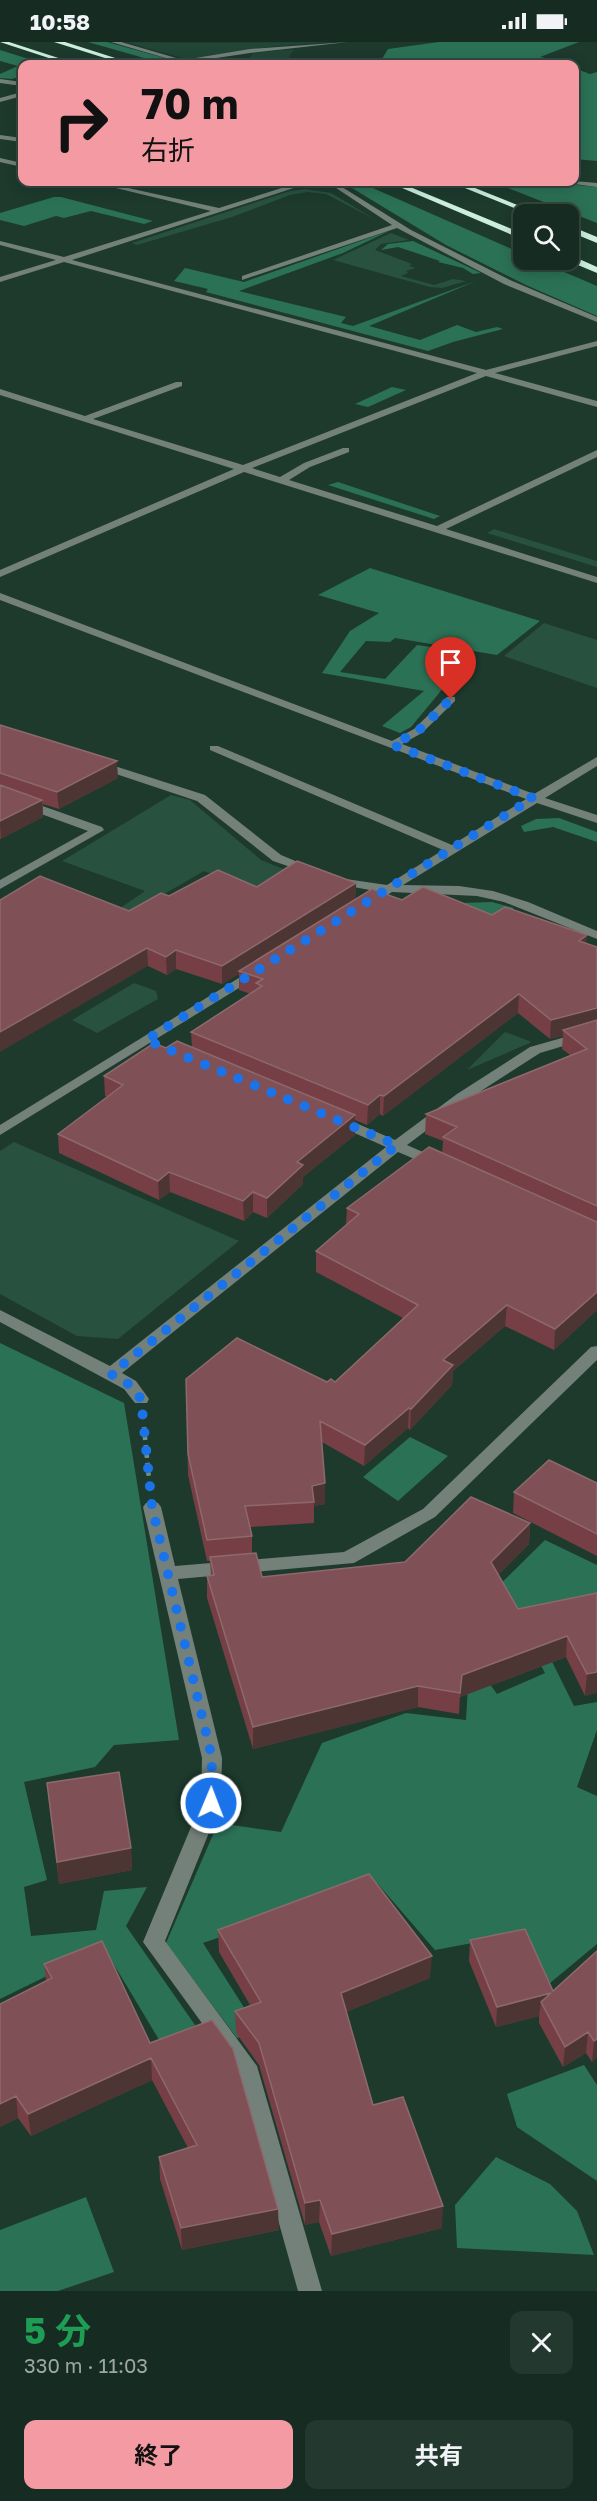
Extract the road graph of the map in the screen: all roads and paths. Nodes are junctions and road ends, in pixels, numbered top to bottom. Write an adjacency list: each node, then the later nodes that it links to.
1 (2, 42): 5 (highway)
2 (57, 42): 6 (highway)
3 (114, 42): 7 (street)
4 (345, 42): 8 (street)
5 (60, 60)
6 (117, 60)
7 (180, 60)
8 (191, 60)
9 (0, 81): 10 (street)
10 (18, 83)
11 (18, 95): 12 (street)
12 (0, 100)
13 (0, 137): 14 (street)
14 (18, 139)
15 (0, 160): 16 (street)
16 (18, 164)
17 (579, 183): 18 (street)
18 (597, 185)
19 (111, 186): 25 (street)
20 (296, 186): 25 (street)
21 (337, 186): 26 (street)
22 (402, 186): 27 (highway)
23 (464, 186): 24 (highway)
24 (513, 205)
25 (219, 211): 31 (street)
26 (400, 225): 34 (street); 36 (street)
27 (513, 232)
28 (579, 233): 29 (highway)
29 (597, 240)
30 (0, 243): 31 (street)
31 (62, 260): 35 (street); 38 (street)
32 (579, 262): 33 (highway)
33 (597, 270)
34 (245, 278)
35 (0, 280)
36 (597, 320)
37 (597, 343): 38 (street)
38 (482, 374): 41 (street); 45 (street)
39 (179, 384): 42 (street)
40 (0, 393): 42 (street)
41 (597, 404)
42 (84, 419): 45 (street)
43 (346, 450): 46 (street)
44 (597, 453): 47 (street)
45 (242, 469): 46 (street); 48 (street)
46 (280, 481): 47 (street)
47 (436, 530): 49 (street)
48 (0, 574)
49 (597, 580)
50 (0, 596): 52 (street)
51 (451, 699): 52 (street)
52 (393, 745): 57 (street)
53 (214, 748): 59 (street)
54 (597, 761): 57 (street)
55 (90, 762): 61 (street)
56 (0, 795): 60 (street)
57 (533, 798): 58 (street); 59 (street)
58 (597, 819)
59 (452, 849): 61 (street)
60 (0, 885)
61 (388, 889): 62 (street); 63 (street)
62 (358, 908)
63 (597, 934)
64 (267, 965): 66 (street)
65 (597, 1032): 70 (street)
66 (146, 1040): 67 (street); 69 (street)
67 (167, 1050)
68 (320, 1113): 70 (street)
69 (0, 1131)
70 (397, 1145): 71 (street); 74 (street)
71 (449, 1169)
72 (0, 1315): 74 (street)
73 (597, 1351): 77 (street)
74 (111, 1374): 75 (street)
75 (141, 1399): 76 (path)
76 (152, 1507): 77 (street)
77 (168, 1573): 78 (street)
78 (310, 2291)

